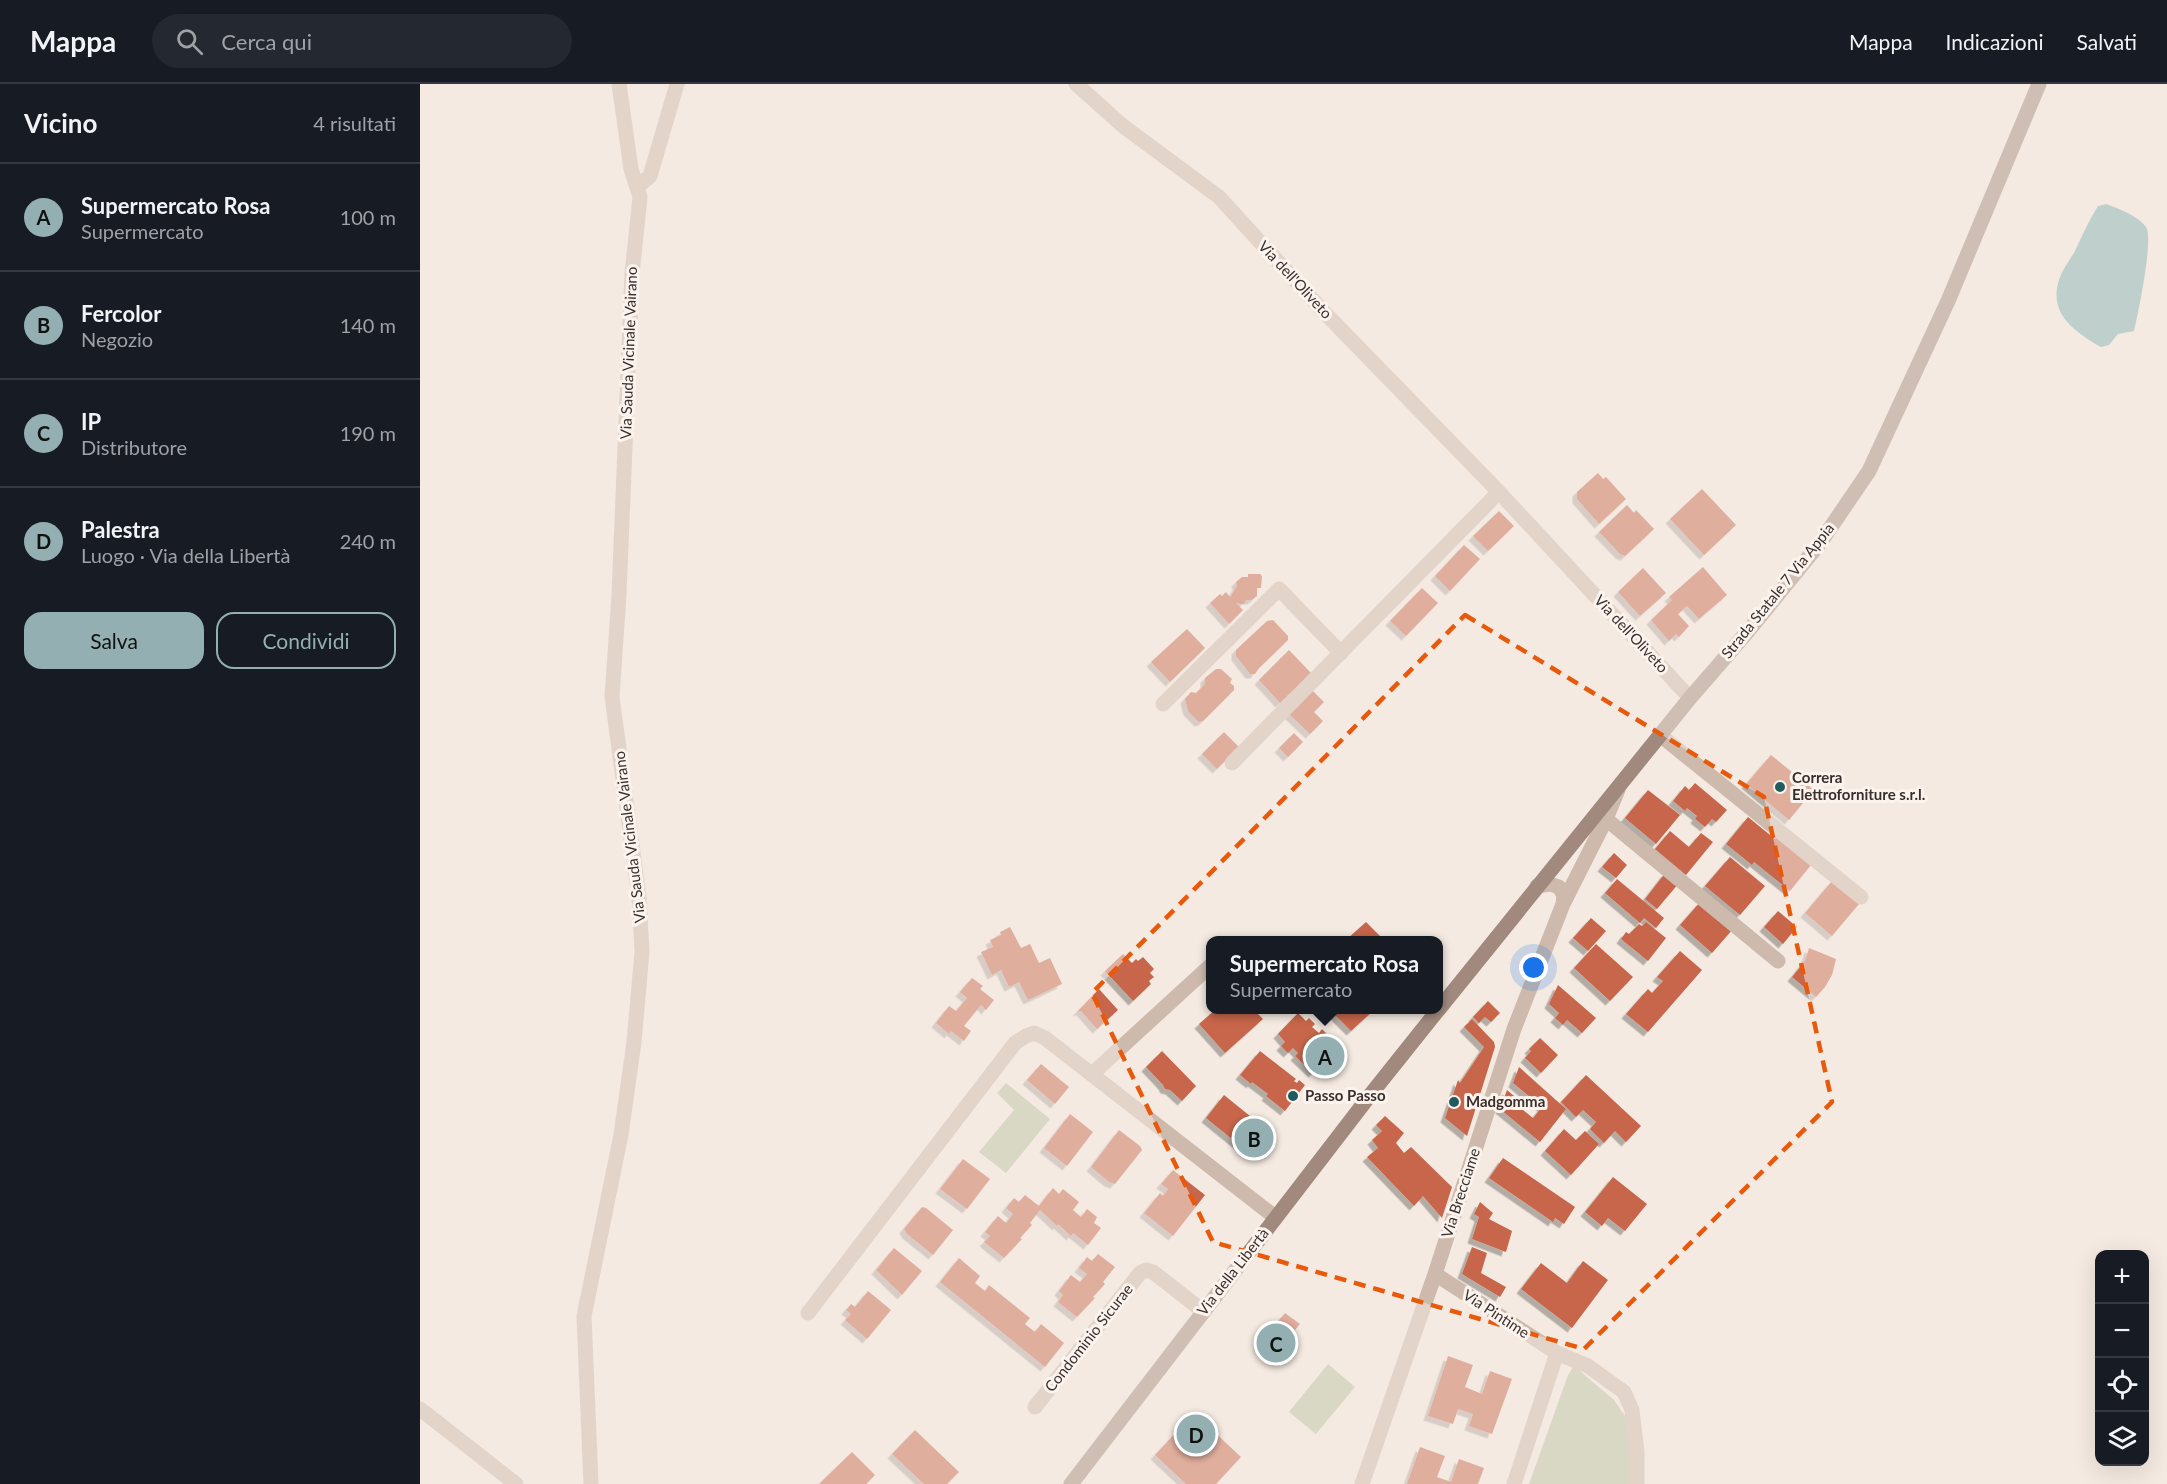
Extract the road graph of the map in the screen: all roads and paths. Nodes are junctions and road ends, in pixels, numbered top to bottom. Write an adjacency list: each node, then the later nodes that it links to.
1 (619, 84): 5 (street, Via Sauda Vicinale Vairano)
2 (677, 84): 5 (street)
3 (1076, 84): 6 (street, Via dell'Oliveto)
4 (2039, 84): 8 (main road, Strada Statale 7 Via Appia)
5 (637, 187): 30 (street, Via Sauda Vicinale Vairano)
6 (1499, 492): 7 (street); 8 (street, Via dell'Oliveto)
7 (1341, 653): 9 (street); 11 (street)
8 (1690, 698): 10 (main road, Strada Statale 7 Via Appia)
9 (1163, 704)
10 (1660, 735): 12 (main road, Strada Statale 7 Via Appia); 15 (street)
11 (1232, 763)
12 (1619, 787): 13 (street, Via Brecciame); 14 (main road, Strada Statale 7 Via Appia)
13 (1606, 819): 16 (street, Via Brecciame); 17 (street)
14 (1537, 886): 16 (street); 19 (main road, Strada Statale 7 Via Appia)
15 (1861, 897)
16 (1563, 904): 23 (street, Via Brecciame)
17 (1778, 961)
18 (1206, 970): 21 (street)
19 (1443, 1004)
20 (1435, 1014): 22 (main road, Strada Statale 7 Via Appia)
21 (1092, 1074): 22 (street, Via della Libertà); 25 (street, Via della Libertà)
22 (1275, 1217): 24 (main road, Via della Libertà)
23 (1435, 1274): 26 (street, Via Pintime); 32 (street, Via Brecciame)
24 (1203, 1311): 27 (street, Condominio Sicurae); 31 (main road, Via della Libertà)
25 (808, 1313)
26 (1557, 1353): 33 (street); 34 (street, Via Pintime)
27 (1035, 1407)
28 (420, 1409): 29 (street)
29 (516, 1484)
30 (591, 1484)
31 (1071, 1484)
32 (1362, 1484)
33 (1514, 1484)
34 (1637, 1484)

